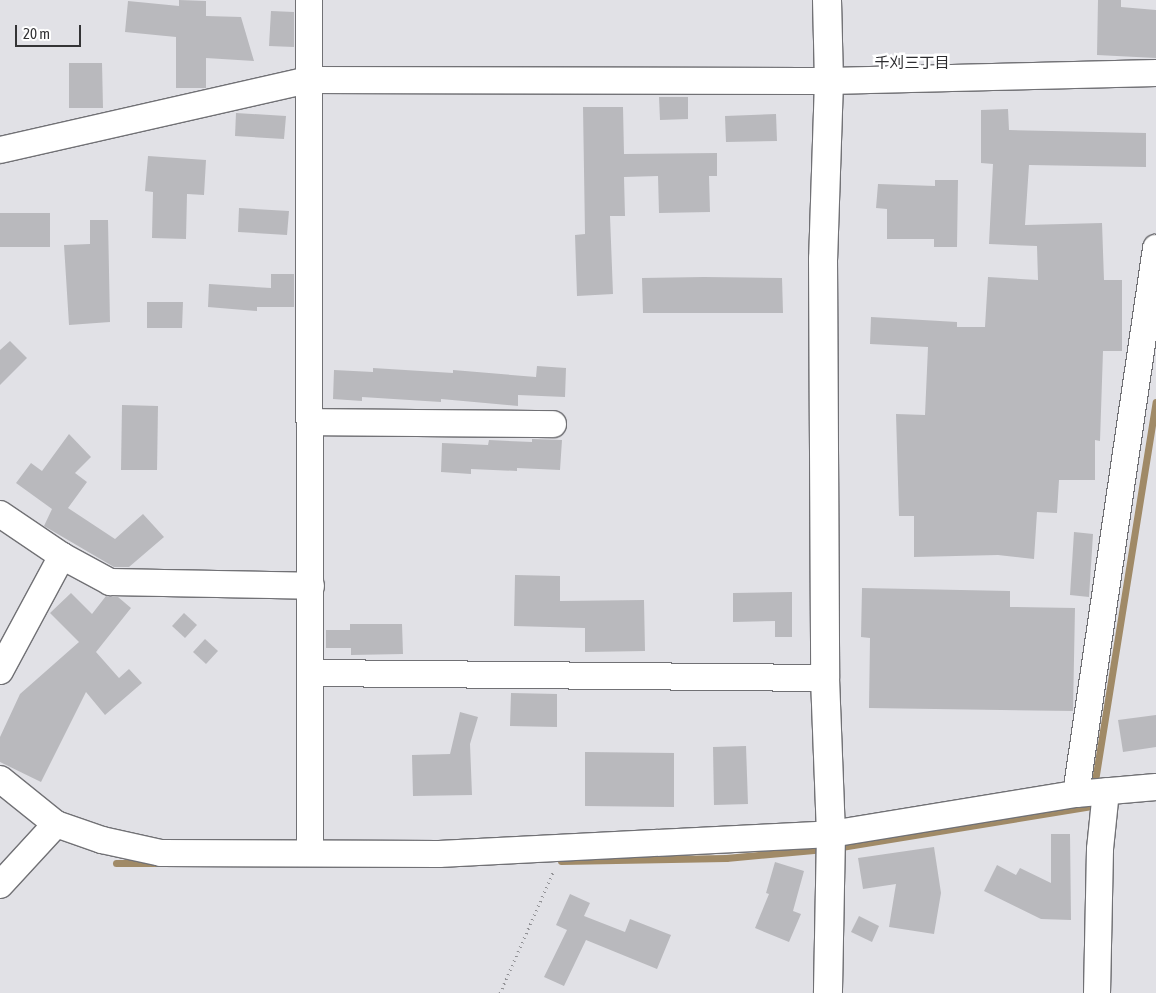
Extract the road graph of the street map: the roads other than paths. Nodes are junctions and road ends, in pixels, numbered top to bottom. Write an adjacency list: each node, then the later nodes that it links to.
1 (309, 0): 4 (street)
2 (827, 0): 5 (street)
3 (1156, 73): 5 (street)
4 (308, 80): 5 (street); 6 (street); 8 (street)
5 (829, 81): 15 (street)
6 (0, 150)
7 (1156, 248): 19 (street)
8 (310, 422): 9 (street); 12 (street)
9 (553, 424)
10 (0, 514): 11 (street)
11 (62, 556): 12 (street); 13 (street)
12 (311, 586): 14 (street)
13 (0, 671)
14 (312, 673): 15 (street); 22 (street)
15 (824, 678): 21 (street)
16 (0, 779): 20 (street)
17 (1156, 787): 18 (street)
18 (1106, 791): 19 (street); 25 (street)
19 (1076, 794): 21 (street)
20 (56, 824): 22 (street); 23 (street)
21 (831, 834): 22 (street); 24 (street)
22 (310, 851)
23 (0, 884)
24 (828, 993)
25 (1097, 993)

